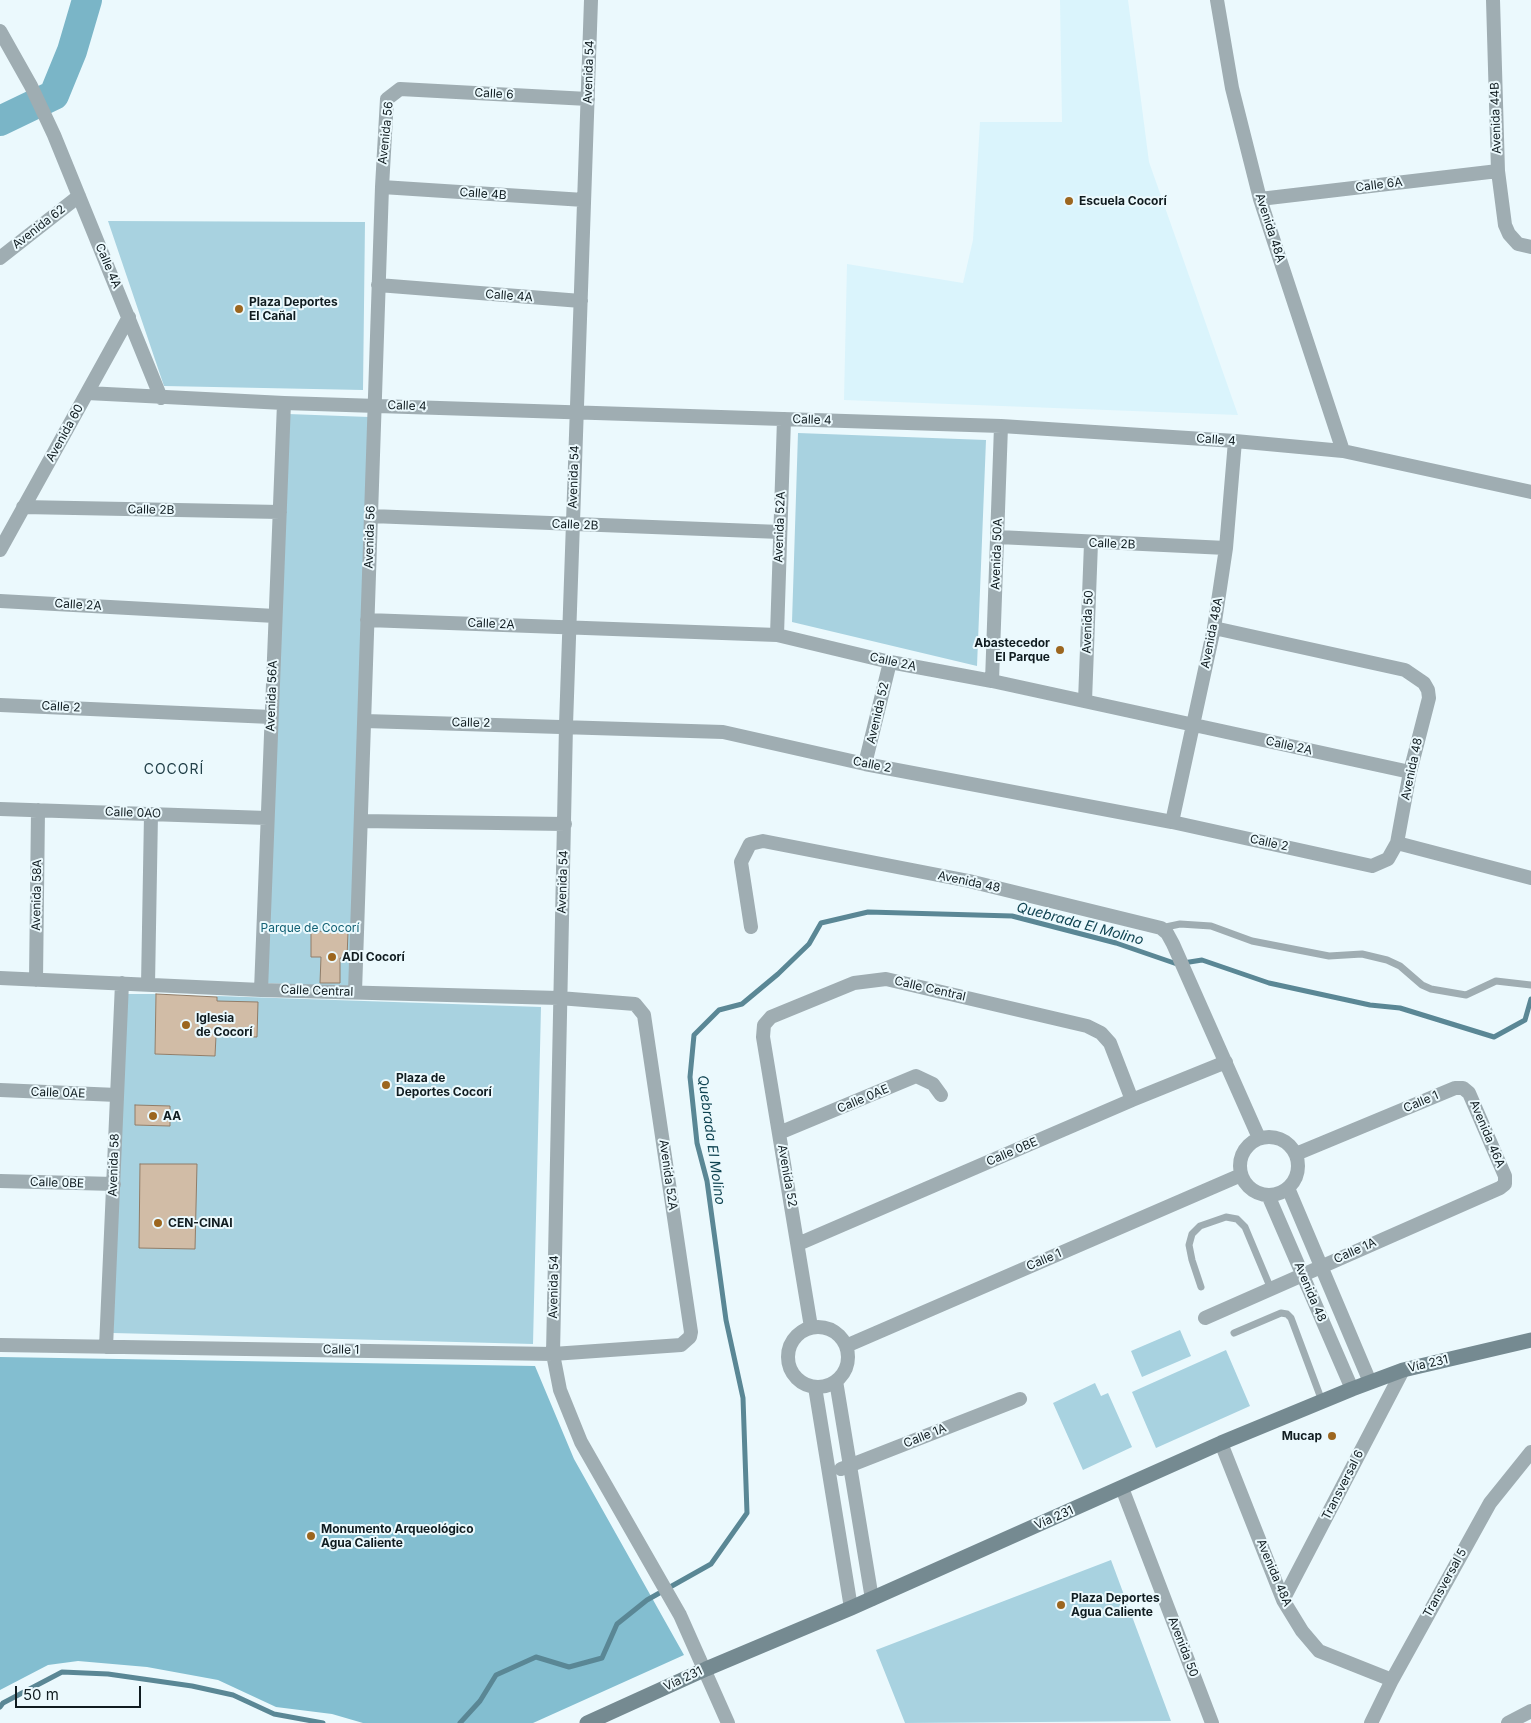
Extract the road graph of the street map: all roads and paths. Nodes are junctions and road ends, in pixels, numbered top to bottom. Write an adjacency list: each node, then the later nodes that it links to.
1 (591, 0): 6 (street, Avenida 54)
2 (1217, 0): 10 (street, Avenida 48A)
3 (1493, 0): 7 (street, Avenida 44B)
4 (0, 32): 9 (street, Calle 4A)
5 (400, 89): 6 (street, Calle 6); 8 (street, Avenida 56)
6 (588, 99): 11 (street, Avenida 54)
7 (1498, 171): 10 (street, Calle 6A); 12 (street, Avenida 44B)
8 (382, 187): 11 (street, Calle 4B); 14 (street, Avenida 56)
9 (79, 196): 13 (street, Avenida 62); 16 (street, Calle 4A)
10 (1260, 199): 25 (street, Avenida 48A)
11 (584, 200): 15 (street, Avenida 54)
12 (1531, 247)
13 (0, 258)
14 (378, 285): 15 (street, Calle 4A); 20 (street, Avenida 56)
15 (581, 301): 21 (street, Avenida 54)
16 (129, 317): 17 (street, Avenida 60); 18 (street, Calle 4A)
17 (87, 393): 18 (street, Calle 4); 27 (street, Avenida 60)
18 (162, 398): 19 (street, Calle 4)
19 (284, 403): 20 (street, Calle 4); 28 (street, Avenida 56A)
20 (374, 404): 21 (street, Calle 4); 29 (street, Avenida 56)
21 (576, 412): 22 (street, Calle 4); 30 (street, Avenida 54)
22 (784, 419): 23 (street, Calle 4); 31 (street, Avenida 52A)
23 (1001, 426): 24 (street, Calle 4); 32 (street, Avenida 50A)
24 (1235, 441): 25 (street, Calle 4); 34 (street, Avenida 48A)
25 (1343, 450): 26 (street, Calle 4)
26 (1531, 492)
27 (23, 507): 28 (street, Calle 2B); 35 (street, Avenida 60)
28 (280, 512): 37 (street, Avenida 56A)
29 (371, 516): 30 (street, Calle 2B); 38 (street, Avenida 56)
30 (572, 525): 31 (street, Calle 2B); 39 (street, Avenida 54)
31 (780, 532): 41 (street, Avenida 52A)
32 (998, 537): 33 (street, Calle 2B); 43 (street, Avenida 50A)
33 (1091, 543): 34 (street, Calle 2B); 44 (street, Avenida 50)
34 (1226, 548): 40 (street, Avenida 48A)
35 (0, 550)
36 (0, 601): 37 (street, Calle 2A)
37 (275, 616): 46 (street, Avenida 56A)
38 (368, 620): 39 (street, Calle 2A); 47 (street, Avenida 56)
39 (570, 626): 41 (street, Calle 2A); 48 (street, Avenida 54)
40 (1214, 628): 49 (street, Avenida 48A); 51 (street, Avenida 48)
41 (776, 634): 42 (street, Calle 2A)
42 (890, 662): 43 (street, Calle 2A); 50 (street, Avenida 52)
43 (992, 681): 44 (street, Calle 2A)
44 (1085, 702): 49 (street, Calle 2A)
45 (0, 704): 46 (street, Calle 2)
46 (271, 718): 55 (street, Avenida 56A)
47 (365, 721): 48 (street, Calle 2); 56 (street, Avenida 56)
48 (566, 725): 50 (street, Calle 2); 58 (street, Avenida 54)
49 (1193, 725): 51 (street, Calle 2A); 57 (street, Avenida 48A)
50 (865, 764): 57 (street, Calle 2)
51 (1410, 772): 59 (street, Avenida 48)
52 (0, 809): 53 (street, Calle 0AO)
53 (38, 810): 54 (street, Calle 0AO); 65 (street, Avenida 58A)
54 (152, 814): 55 (street, Calle 0AO); 67 (street)
55 (267, 818): 69 (street, Avenida 56A)
56 (361, 820): 58 (street); 70 (street, Avenida 56)
57 (1172, 822): 60 (street, Calle 2)
58 (565, 824): 71 (street, Avenida 54)
59 (1397, 843): 60 (street, Avenida 48); 61 (street)
60 (1372, 866)
61 (1531, 878)
62 (750, 927): 63 (street, Avenida 48)
63 (1161, 928): 68 (lane); 74 (street)
64 (0, 978): 65 (street, Calle Central)
65 (36, 980): 66 (street, Calle Central)
66 (122, 983): 67 (street, Calle Central); 77 (street, Avenida 58)
67 (148, 985): 69 (street, Calle Central)
68 (1531, 985)
69 (261, 990): 70 (street, Calle Central)
70 (355, 992): 71 (street, Calle Central)
71 (559, 998): 72 (street, Calle Central); 102 (street, Avenida 54)
72 (635, 1004): 99 (street, Avenida 52A)
73 (764, 1025): 79 (street, Calle Central); 80 (street, Avenida 52)
74 (1226, 1062): 79 (street, Calle 0BE); 81 (street)
75 (1463, 1088): 82 (street, Calle 1); 86 (street, Avenida 46A)
76 (0, 1090): 77 (street, Calle 0AE)
77 (117, 1095): 85 (street, Avenida 58)
78 (941, 1095): 80 (street, Calle 0AE)
79 (1132, 1100): 89 (street, Calle 0BE)
80 (780, 1133): 89 (street, Avenida 52)
81 (1259, 1138): 82 (street); 83 (street)
82 (1296, 1154): 87 (street)
83 (1241, 1175): 88 (street); 100 (street, Calle 1)
84 (0, 1181): 85 (street, Calle 0BE)
85 (114, 1184): 101 (street, Avenida 58)
86 (1505, 1184): 90 (street, Calle 1A)
87 (1288, 1188): 88 (street); 90 (street, Avenida 48)
88 (1268, 1195): 91 (street, Avenida 48)
89 (798, 1244): 95 (street, Avenida 52)
90 (1321, 1266): 91 (street, Calle 1A); 105 (street, Avenida 48)
91 (1302, 1275): 93 (street, Calle 1A); 107 (street, Avenida 48)
92 (1201, 1287): 93 (lane)
93 (1271, 1288): 94 (street, Calle 1A)
94 (1205, 1318)
95 (811, 1327): 100 (street); 106 (street)
96 (1234, 1333): 109 (lane)
97 (1531, 1340): 103 (main road, Vía 231)
98 (0, 1345): 101 (street, Calle 1)
99 (681, 1345): 102 (street, Calle 1)
100 (846, 1346): 104 (street)
101 (106, 1347): 102 (street, Calle 1)
102 (553, 1354): 118 (street, Avenida 54)
103 (1403, 1370): 105 (main road, Vía 231); 116 (street, Transversal 6)
104 (836, 1381): 106 (street); 112 (street)
105 (1370, 1382): 107 (main road, Vía 231)
106 (815, 1387): 113 (street)
107 (1352, 1389): 109 (main road, Vía 231)
108 (1020, 1399): 112 (street, Calle 1A)
109 (1322, 1401): 110 (main road, Vía 231)
110 (1221, 1443): 114 (main road, Vía 231); 116 (street, Avenida 48A)
111 (1531, 1452): 119 (street, Transversal 5)
112 (850, 1466): 113 (street, Calle 1A); 115 (street)
113 (829, 1473): 117 (street)
114 (1122, 1488): 115 (main road, Vía 231); 123 (street, Avenida 50)
115 (872, 1599): 117 (main road, Vía 231)
116 (1283, 1600): 119 (street, Avenida 48A)
117 (851, 1608): 118 (main road, Vía 231)
118 (706, 1669): 121 (main road, Vía 231); 122 (street, Avenida 54)
119 (1392, 1680): 124 (street, Transversal 5)
120 (1531, 1711): 125 (street)
121 (587, 1723)
122 (728, 1723)
123 (1212, 1723)
124 (1371, 1723)
125 (1508, 1723)

